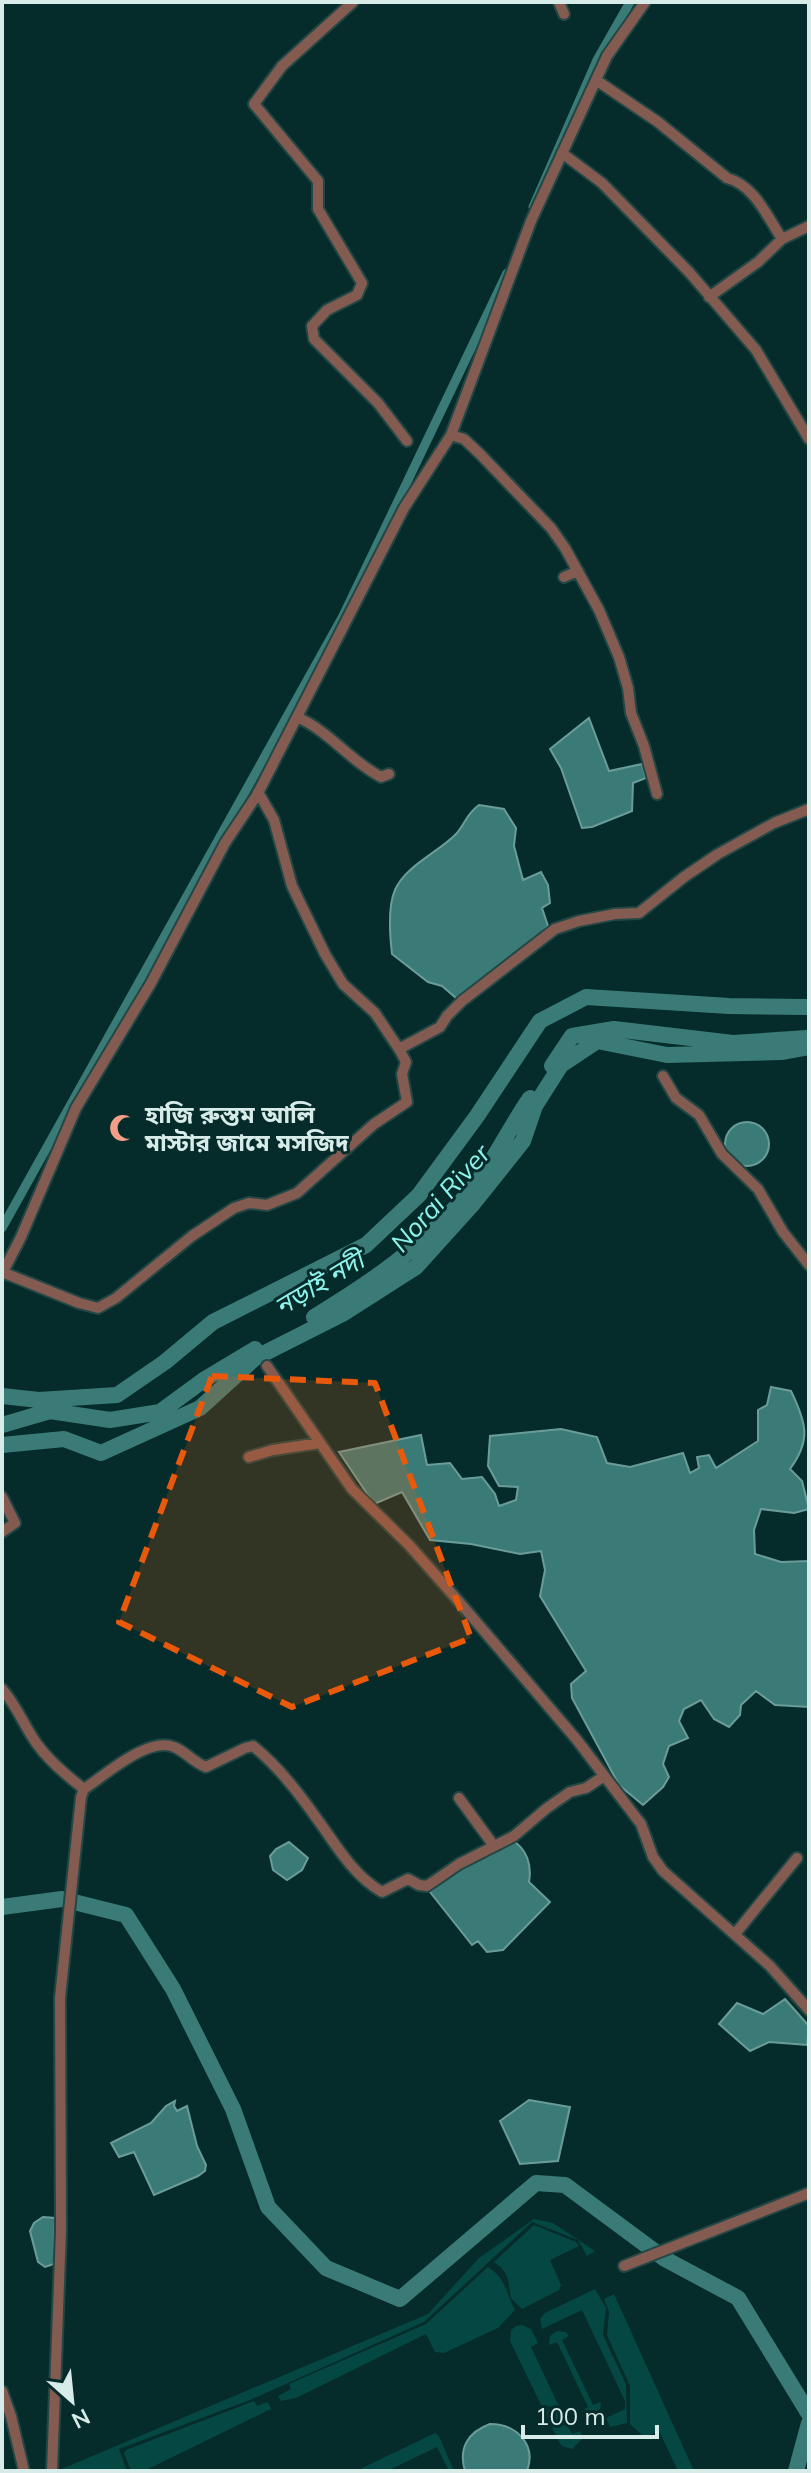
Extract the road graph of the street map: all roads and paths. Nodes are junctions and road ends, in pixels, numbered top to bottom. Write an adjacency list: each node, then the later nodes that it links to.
1 (353, 2): 12 (street)
2 (559, 2): 4 (street)
3 (645, 2): 5 (street)
4 (564, 14)
5 (596, 80): 6 (street); 8 (street)
6 (562, 153): 9 (street); 10 (street)
7 (809, 226): 8 (street)
8 (782, 239): 9 (street)
9 (709, 297): 11 (street)
10 (451, 435): 13 (street); 15 (street)
11 (809, 439)
12 (407, 441)
13 (578, 571): 14 (street); 18 (street)
14 (564, 577)
15 (297, 717): 16 (street); 17 (street)
16 (389, 774)
17 (258, 792): 20 (street); 23 (street)
18 (657, 794)
19 (809, 809): 20 (street)
20 (399, 1049): 23 (street)
21 (663, 1076): 22 (street)
22 (809, 1265)
23 (2, 1273)
24 (267, 1366): 25 (street)
25 (320, 1443): 26 (street); 30 (street)
26 (249, 1457)
27 (2, 1497): 28 (street)
28 (2, 1532)
29 (2, 1689): 31 (street)
30 (604, 1776): 33 (street); 35 (street)
31 (83, 1793): 33 (street); 41 (street)
32 (459, 1798): 33 (street)
33 (494, 1846)
34 (797, 1858): 35 (street)
35 (735, 1934): 36 (street)
36 (809, 2010)
37 (809, 2193): 38 (street)
38 (624, 2266)
39 (2, 2391): 40 (street)
40 (24, 2471)
41 (52, 2471)

